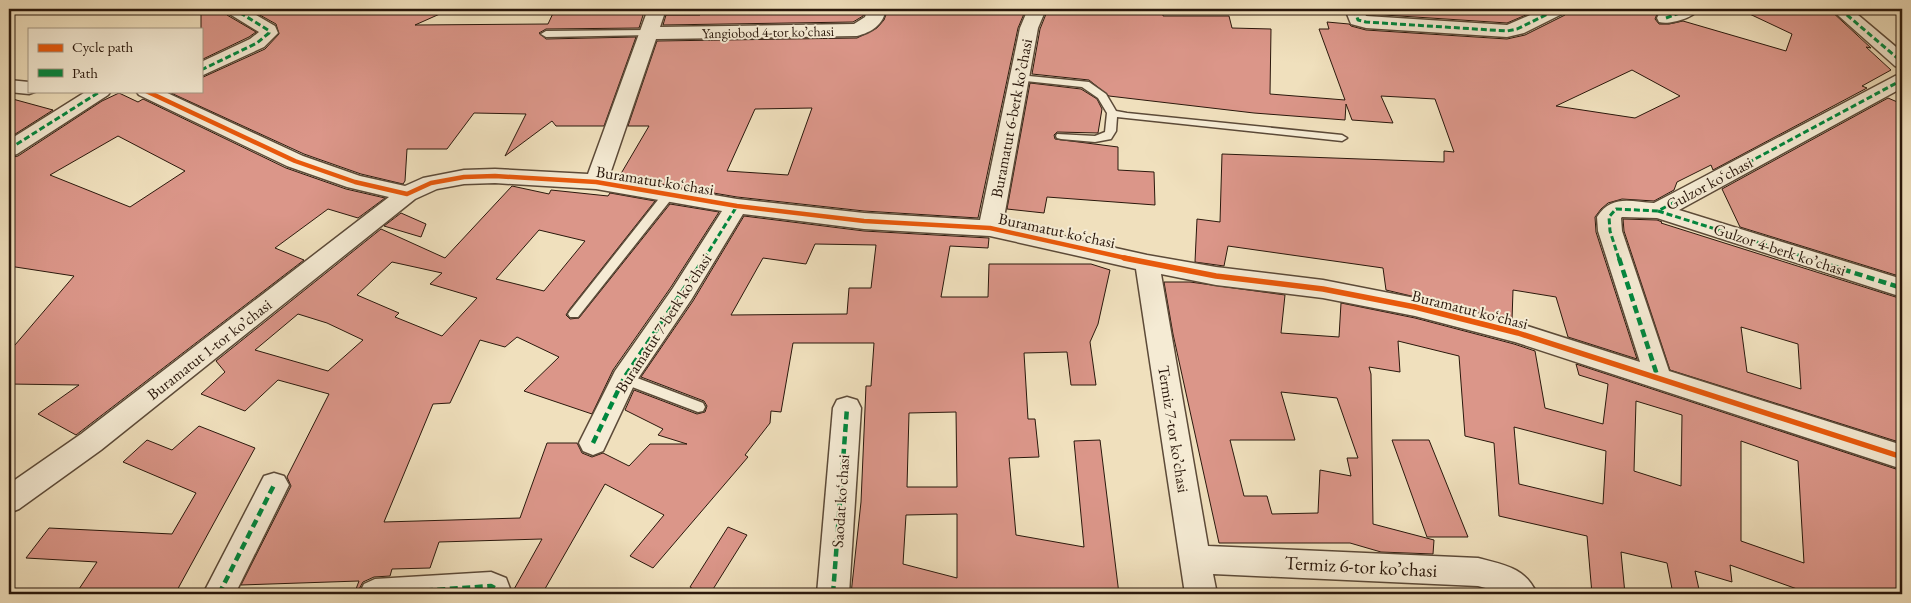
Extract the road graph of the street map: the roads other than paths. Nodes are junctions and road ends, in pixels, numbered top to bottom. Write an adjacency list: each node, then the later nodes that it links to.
1 (234, 9): 13 (street)
2 (657, 9): 10 (street)
3 (877, 9): 10 (street, Yangiobod 4-tor koʼchasi)
4 (1037, 9): 14 (street, Buramatut 6-berk koʼchasi)
5 (1354, 9): 6 (street)
6 (1558, 9)
7 (1690, 9): 9 (street)
8 (1840, 9): 12 (street)
9 (1666, 18)
10 (648, 33): 11 (lane); 24 (street)
11 (546, 34)
12 (1902, 62)
13 (202, 70)
14 (1019, 78): 20 (lane); 29 (street, Buramatut 6-berk koʼchasi)
15 (1902, 80): 28 (street, Gulzor koʻchasi)
16 (9, 86): 17 (street)
17 (28, 88)
18 (99, 92): 23 (street)
19 (153, 92): 25 (street)
20 (1112, 113): 21 (lane); 22 (lane)
21 (1061, 136)
22 (1342, 138)
23 (9, 149)
24 (596, 182): 25 (street, Buramatut koʻchasi); 26 (street, Buramatut koʻchasi)
25 (407, 194): 40 (street, Buramatut 1-tor koʼchasi)
26 (670, 194): 27 (street, Buramatut koʻchasi); 32 (lane)
27 (737, 206): 29 (street, Buramatut koʻchasi); 33 (street, Buramatut 7-berk koʼchasi)
28 (1658, 210): 31 (street, Gulzor 4-berk koʼchasi); 34 (street, Gulzor koʻchasi)
29 (990, 228): 30 (street, Buramatut koʻchasi)
30 (1147, 263): 34 (street, Buramatut koʻchasi); 41 (street, Termiz 7-tor koʼchasi)
31 (1902, 288)
32 (574, 314)
33 (624, 378): 35 (lane); 37 (street, Buramatut 7-berk koʼchasi)
34 (1658, 378): 38 (street, Buramatut koʻchasi)
35 (698, 407)
36 (847, 408): 45 (street, Saodat koʻchasi)
37 (593, 443)
38 (1902, 457)
39 (274, 485): 42 (street)
40 (9, 500)
41 (1195, 559): 46 (street, Termiz 7-tor koʼchasi); 47 (street, Termiz 6-tor koʼchasi)
42 (219, 594)
43 (375, 594): 44 (street)
44 (496, 594)
45 (833, 594)
46 (1201, 594)
47 (1521, 594)

